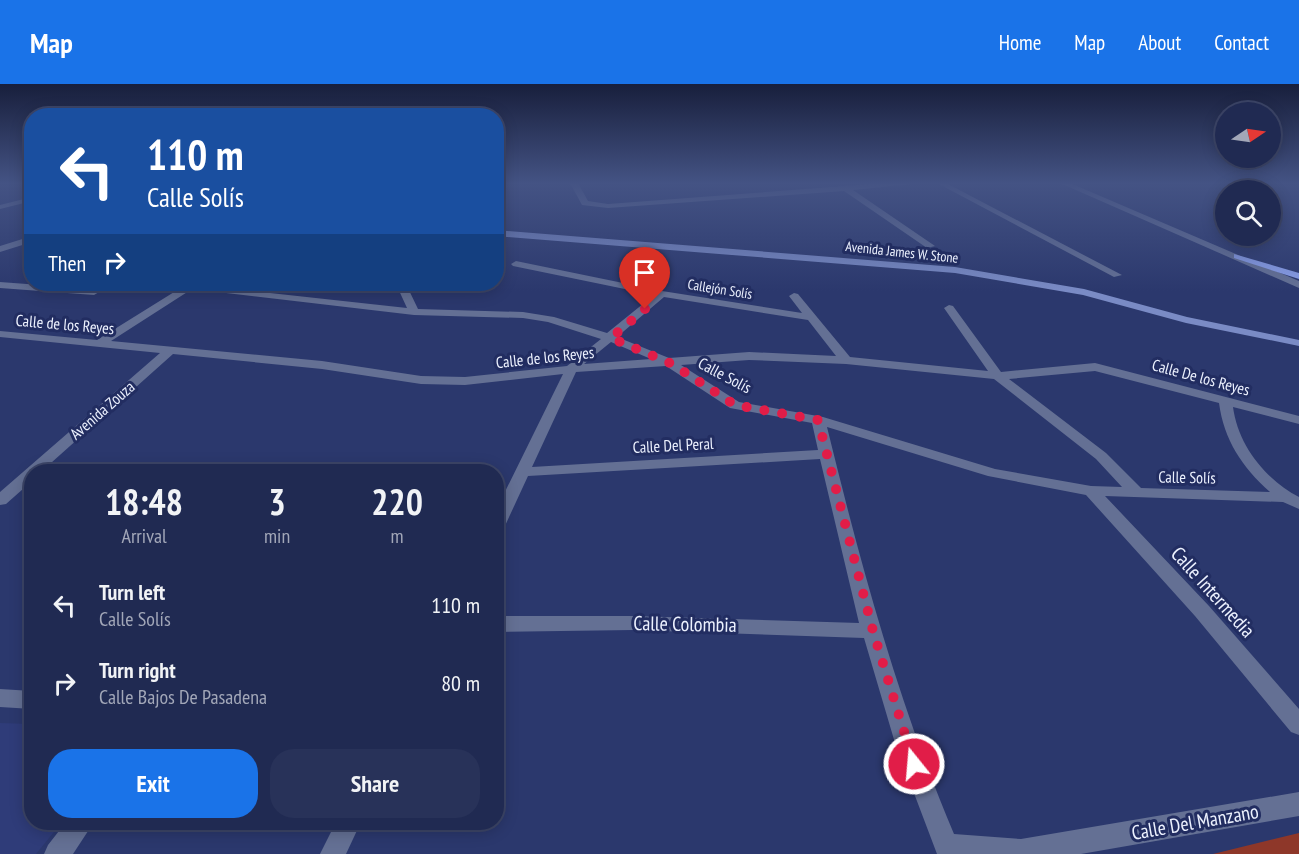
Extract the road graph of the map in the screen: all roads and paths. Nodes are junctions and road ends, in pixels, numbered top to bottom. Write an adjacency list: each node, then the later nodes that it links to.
1 (890, 219): 6 (street)
2 (1010, 219): 10 (street)
3 (1149, 219): 8 (street)
4 (504, 234): 27 (main road, Avenida James W. Stone)
5 (24, 241): 7 (street)
6 (930, 246)
7 (0, 249)
8 (1237, 256): 11 (main road); 13 (street)
9 (516, 264): 20 (street, Callejón Solís)
10 (1117, 274)
11 (1299, 276)
12 (0, 285): 14 (street)
13 (1299, 285)
14 (24, 287)
15 (81, 291): 19 (street)
16 (183, 291): 28 (street)
17 (241, 291): 23 (street, Calle Solís)
18 (404, 291): 23 (street)
19 (94, 292)
20 (662, 294): 24 (street, Callejón Solís); 26 (street)
21 (794, 296): 24 (street)
22 (949, 308): 34 (street)
23 (414, 312): 26 (street, Calle Solís)
24 (814, 318): 30 (street)
25 (0, 334): 28 (street, Calle de los Reyes)
26 (611, 338): 31 (street, Calle Solís); 33 (street)
27 (1299, 343)
28 (99, 344): 29 (street, Calle de los Reyes)
29 (171, 349): 33 (street, Calle de los Reyes); 39 (street, Avenida Zouza)
30 (846, 360): 31 (street, Calle de los Reyes); 34 (street, Calle de los Reyes)
31 (672, 364): 33 (street, Calle de los Reyes); 36 (street, Calle Solís)
32 (1095, 367): 34 (street, Calle de los Reyes); 35 (street, Calle De los Reyes)
33 (571, 369): 40 (street)
34 (998, 376): 43 (street)
35 (1225, 400): 37 (street, Calle De los Reyes); 44 (street)
36 (818, 420): 38 (street); 42 (street, Calle Solís)
37 (1299, 420)
38 (826, 454): 40 (street, Calle Del Peral); 49 (street)
39 (41, 464)
40 (523, 472): 47 (street)
41 (24, 479): 45 (street, Avenida Zouza)
42 (1091, 491): 43 (street, Calle Solís); 52 (street, Calle Intermedia)
43 (1138, 494): 44 (street, Calle Solís)
44 (1282, 497): 46 (street)
45 (0, 500)
46 (1299, 504)
47 (504, 511)
48 (504, 624): 49 (street, Calle Colombia)
49 (873, 631): 56 (street)
50 (0, 698): 51 (street)
51 (24, 700)
52 (1299, 725)
53 (1299, 804): 57 (street, Calle Del Manzano)
54 (76, 830): 58 (street)
55 (345, 830): 59 (street)
56 (939, 850): 57 (street)
57 (1021, 853)
58 (57, 854)
59 (333, 854)

